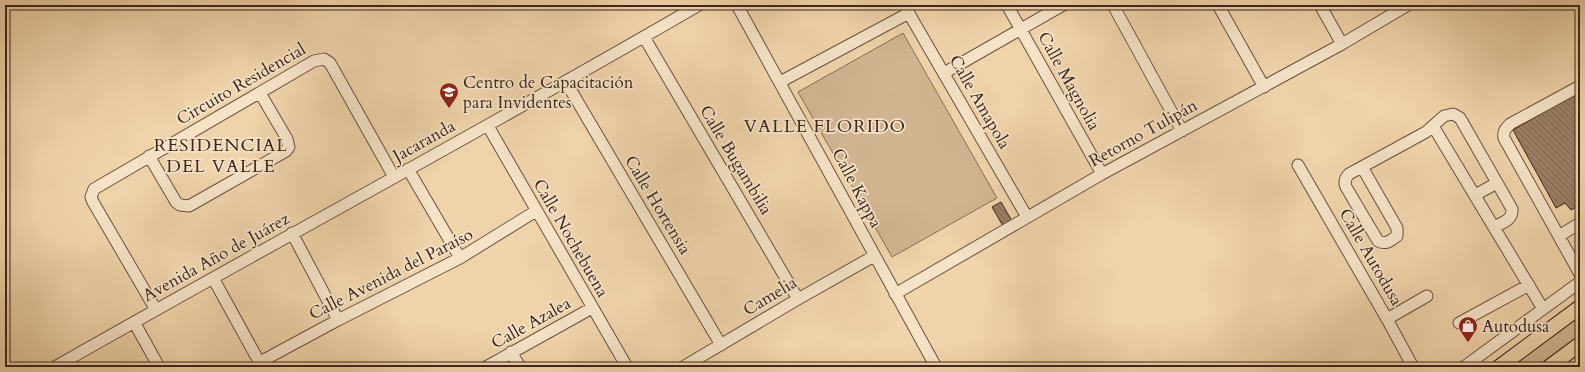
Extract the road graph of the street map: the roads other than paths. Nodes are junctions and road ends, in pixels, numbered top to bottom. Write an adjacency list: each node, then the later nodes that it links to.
1 (700, 5): 11 (street, Jacaranda)
2 (737, 5): 15 (street, Calle Kappa)
3 (1007, 5): 10 (street, Calle Magnolia)
4 (1063, 5): 10 (street)
5 (1113, 5): 21 (street)
6 (1218, 5): 16 (street)
7 (1320, 5): 12 (street)
8 (1408, 5): 12 (street, Retorno Tulipán)
9 (907, 9): 13 (street, Calle Amapola); 15 (street)
10 (1020, 29): 13 (street); 26 (street, Calle Magnolia)
11 (644, 37): 14 (street, Jacaranda); 44 (street, Calle Bugambilia)
12 (1342, 44): 16 (street, Retorno Tulipán)
13 (944, 73): 31 (street, Calle Amapola)
14 (566, 82): 19 (street, Jacaranda); 54 (street, Calle Hortensia)
15 (780, 82): 36 (street, Calle Kappa)
16 (1264, 86): 21 (street, Retorno Tulipán)
17 (1580, 86): 35 (street)
18 (260, 93): 22 (street, Circuito Residencial); 22 (street); 27 (street, Circuito Residencial)
19 (488, 126): 25 (street, Jacaranda); 30 (street, Calle Nochebuena)
20 (1433, 126): 24 (street); 28 (street); 29 (street)
21 (1182, 131): 26 (street, Retorno Tulipán)
22 (149, 156): 48 (street, Circuito Residencial)
23 (1298, 165): 49 (street, Calle Autodusa)
24 (1362, 167): 24 (street)
25 (408, 169): 27 (street, Jacaranda); 37 (street)
26 (1102, 174): 31 (street, Retorno Tulipán)
27 (394, 177): 34 (street, Avenida Año de Juárez)
28 (1497, 184): 29 (street); 33 (street)
29 (1475, 195): 33 (street)
30 (536, 211): 37 (street, Calle Avenida del Paraíso); 46 (street, Calle Nochebuena)
31 (1027, 217): 42 (street, Retorno Tulipán)
32 (1580, 223): 35 (street)
33 (1494, 227): 41 (street)
34 (292, 233): 39 (street, Avenida Año de Juárez); 50 (street)
35 (1559, 236): 38 (street)
36 (874, 256): 42 (street, Calle Kappa); 44 (street, Camelia)
37 (460, 258): 50 (street, Calle Avenida del Paraíso)
38 (1580, 274)
39 (212, 278): 48 (street, Avenida Año de Juárez); 56 (street)
40 (1580, 282): 47 (street)
41 (1529, 285): 47 (street); 52 (street)
42 (895, 294): 63 (street, Calle Kappa)
43 (1427, 296): 49 (street)
44 (798, 299): 54 (street, Camelia)
45 (1580, 307): 66 (main road)
46 (592, 308): 55 (street, Calle Azalea); 61 (street, Calle Nochebuena)
47 (1544, 309): 65 (street)
48 (156, 310): 51 (street, Avenida Año de Juárez)
49 (1387, 319): 64 (street, Calle Autodusa)
50 (338, 320): 56 (street, Calle Avenida del Paraíso)
51 (134, 322): 57 (street, Avenida Año de Juárez); 58 (street)
52 (1459, 323)
53 (1580, 344): 67 (main road)
54 (721, 345): 62 (street, Camelia)
55 (511, 352): 59 (street, Calle Azalea); 60 (street)
56 (261, 365)
57 (56, 367)
58 (159, 367)
59 (486, 367)
60 (520, 367)
61 (627, 367)
62 (683, 367)
63 (936, 367)
64 (1413, 367)
65 (1464, 367)
66 (1499, 367)
67 (1549, 367)

